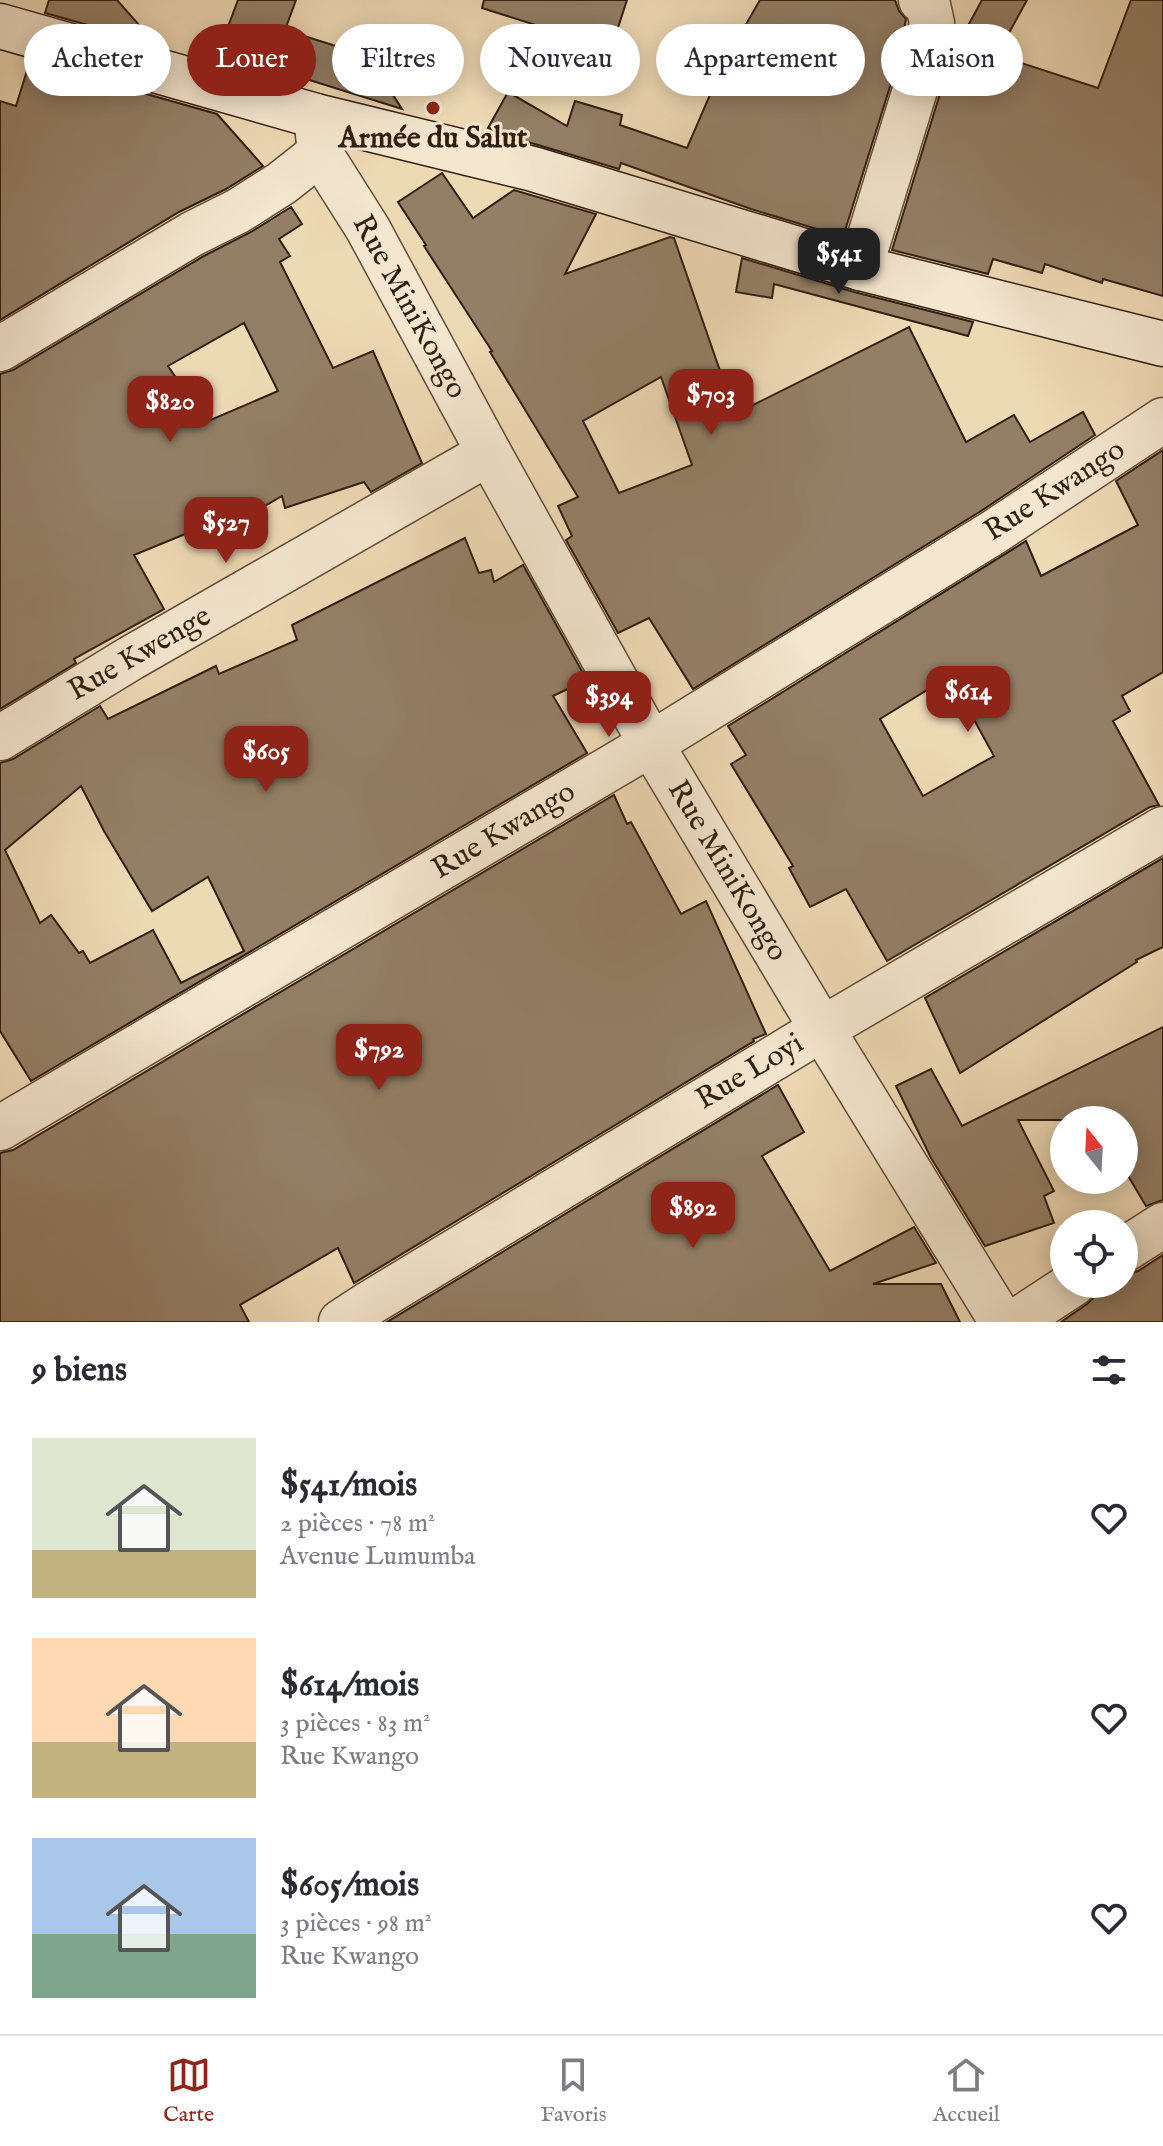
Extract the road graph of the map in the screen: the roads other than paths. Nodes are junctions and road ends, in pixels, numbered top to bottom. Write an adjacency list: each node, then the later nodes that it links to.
1 (921, 0): 4 (street)
2 (0, 26): 3 (street)
3 (318, 134): 4 (street); 6 (street); 8 (street, Rue MiniKongo)
4 (860, 268): 5 (street)
5 (1163, 344)
6 (0, 349)
7 (1163, 420): 10 (street, Rue Kwango)
8 (489, 453): 9 (street, Rue Kwenge); 10 (street, Rue MiniKongo)
9 (0, 738)
10 (651, 744): 12 (street, Rue MiniKongo); 13 (street, Rue Kwango)
11 (1163, 829): 12 (street, Rue Loyi)
12 (822, 1029): 17 (street, Rue Loyi); 18 (street, Rue MiniKongo)
13 (0, 1128)
14 (1163, 1225): 15 (street)
15 (1138, 1241)
16 (1052, 1298): 19 (street)
17 (341, 1322)
18 (1002, 1322)
19 (1015, 1322)

